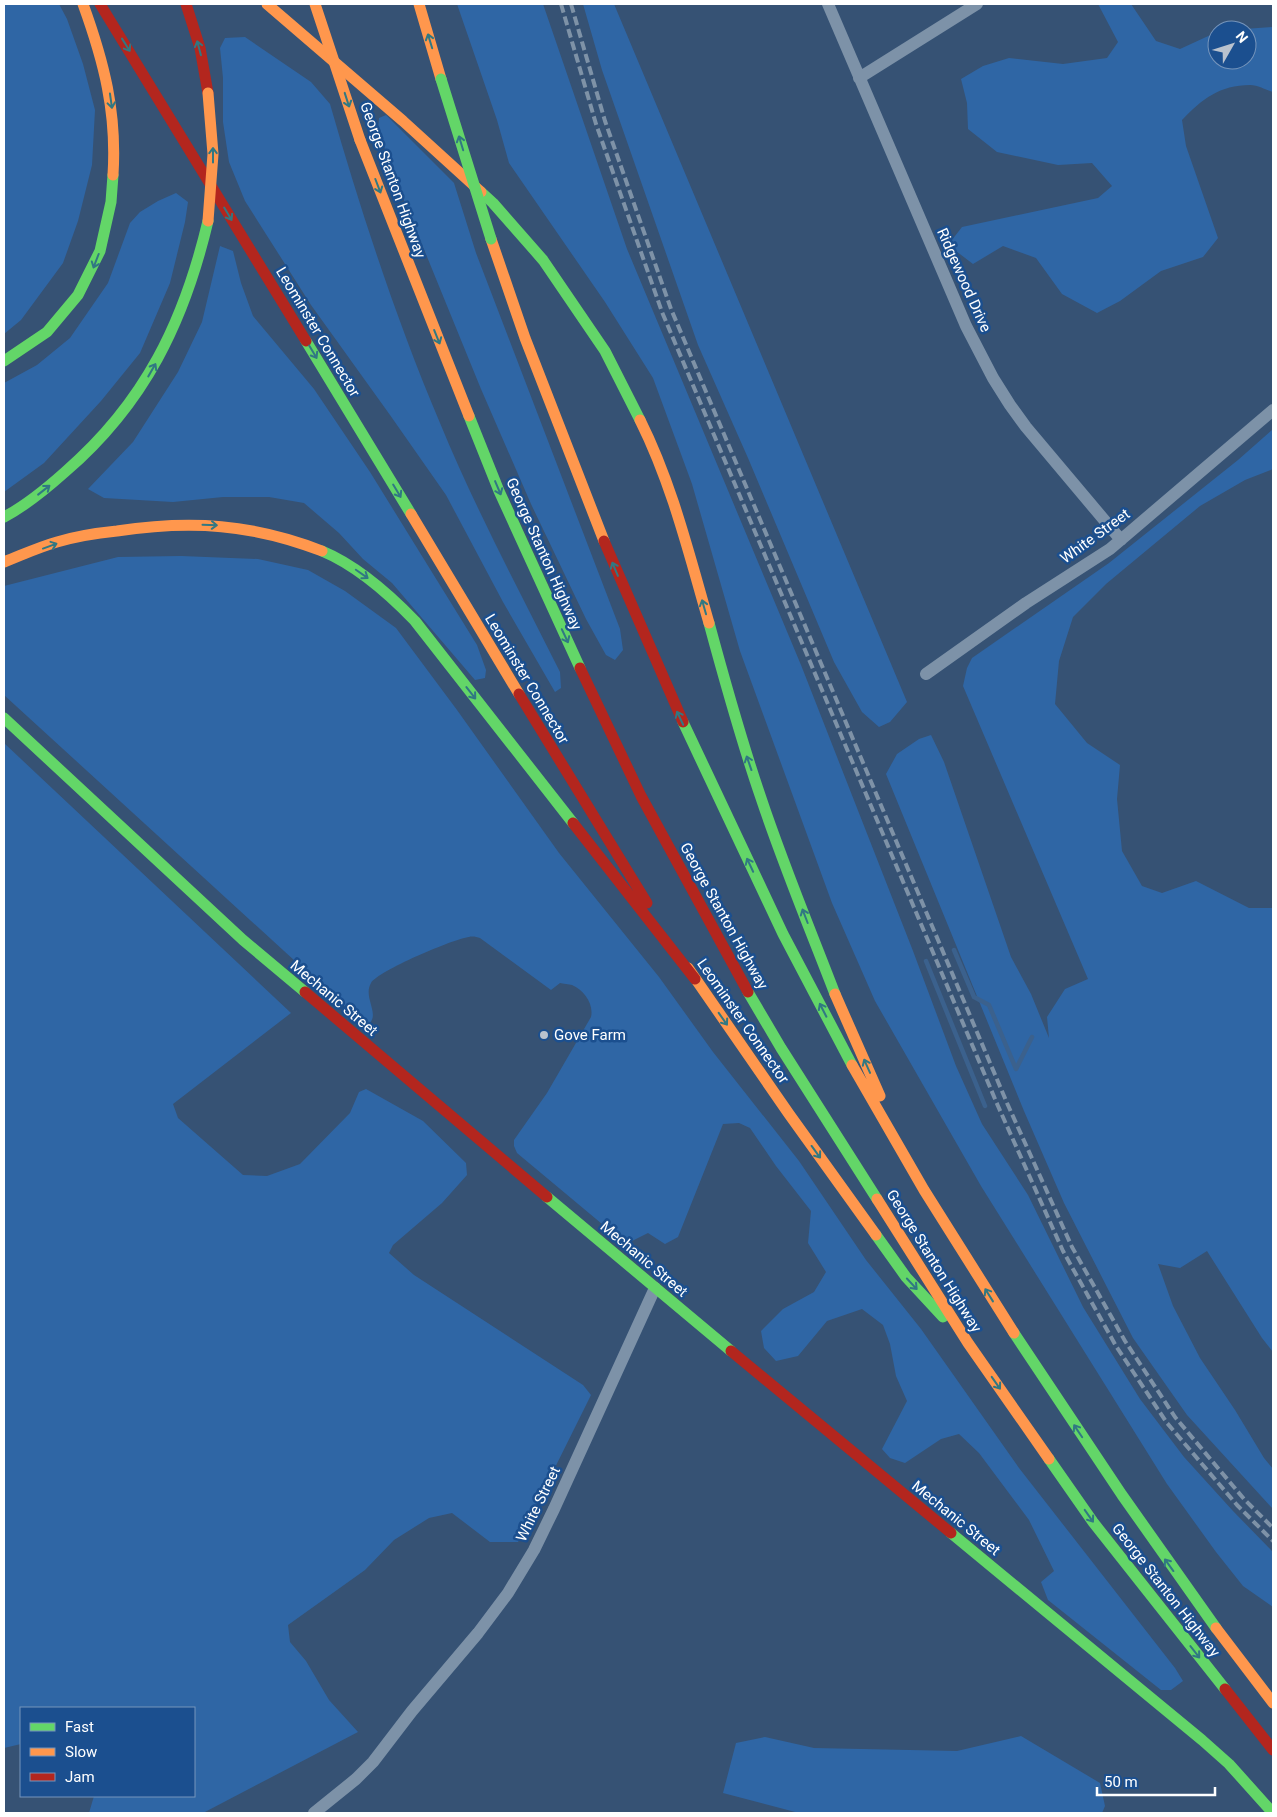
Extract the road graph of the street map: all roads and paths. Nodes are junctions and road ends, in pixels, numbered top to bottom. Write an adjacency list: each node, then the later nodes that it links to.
1 (83, 4): 10 (main road, one-way to 10)
2 (100, 4): 17 (main road, Leominster Connector, one-way to 17)
3 (186, 4): 12 (main road, one-way to 3, bridge)
4 (267, 4): 18 (main road, one-way to 4)
5 (315, 4): 20 (main road, George Stanton Highway, one-way to 20, bridge)
6 (419, 4): 18 (main road, George Stanton Highway, one-way to 6, bridge)
7 (828, 4): 9 (street, Ridgewood Drive)
8 (977, 4): 9 (street)
9 (859, 78): 13 (street, Ridgewood Drive)
10 (4, 362)
11 (1273, 410): 13 (street, White Street)
12 (4, 517)
13 (1121, 540): 15 (street, White Street)
14 (4, 562): 17 (main road, one-way to 17)
15 (926, 674)
16 (4, 718): 19 (main road, Mechanic Street)
17 (695, 979): 20 (main road, Leominster Connector, one-way to 20)
18 (916, 1174): 21 (main road, George Stanton Highway, one-way to 18)
19 (655, 1288): 25 (street, White Street); 26 (main road, Mechanic Street)
20 (968, 1343): 24 (main road, George Stanton Highway, one-way to 24)
21 (1198, 1604): 22 (main road); 23 (main road, George Stanton Highway)
22 (1273, 1685)
23 (1273, 1704)
24 (1273, 1750)
25 (314, 1813)
26 (1273, 1813)

